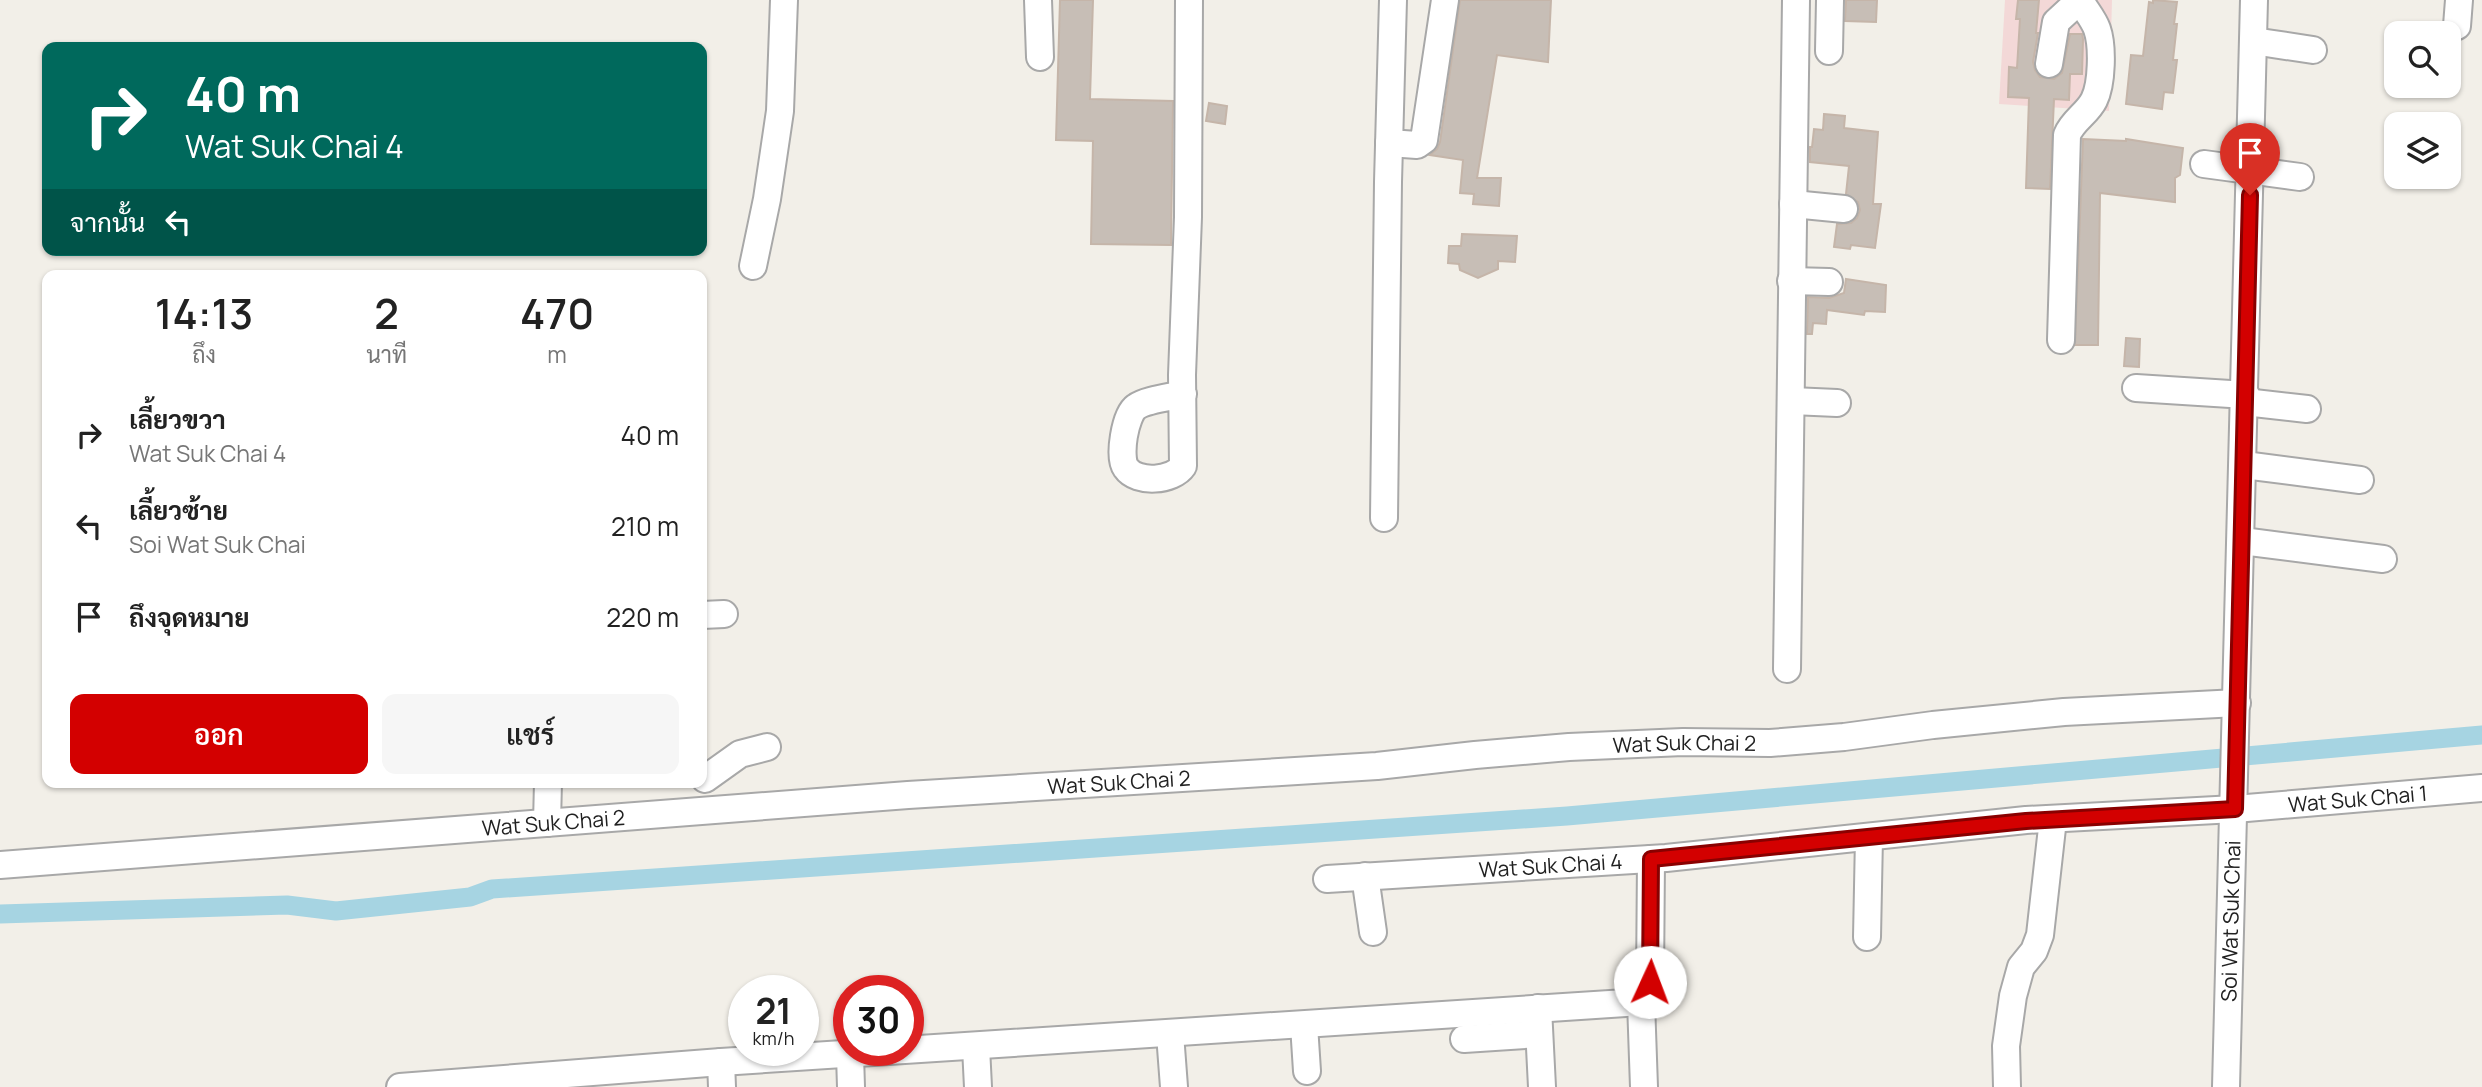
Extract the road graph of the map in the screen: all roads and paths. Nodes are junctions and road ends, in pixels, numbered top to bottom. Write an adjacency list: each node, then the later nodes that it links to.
1 (784, 0): 23 (street)
2 (1038, 0): 15 (street)
3 (1189, 0): 28 (street)
4 (1393, 0): 17 (street)
5 (1445, 0): 17 (street)
6 (1796, 0): 21 (street)
7 (1830, 0): 14 (street)
8 (2080, 0): 16 (street); 26 (street)
9 (2254, 0): 12 (street, Soi Wat Suk Chai)
10 (2459, 0): 11 (street)
11 (2457, 21)
12 (2253, 41): 13 (street); 19 (street, Soi Wat Suk Chai)
13 (2313, 50)
14 (1829, 51)
15 (1040, 57)
16 (2049, 64)
17 (1389, 143): 35 (street)
18 (2204, 164): 19 (street)
19 (2250, 170): 20 (street); 29 (street, Soi Wat Suk Chai)
20 (2300, 177)
21 (1793, 204): 22 (street); 24 (street)
22 (1843, 209)
23 (753, 266)
24 (1791, 281): 25 (street); 30 (street)
25 (1829, 282)
26 (2061, 340)
27 (2136, 388): 29 (street)
28 (1183, 394)
29 (2245, 398): 32 (street); 33 (street, Soi Wat Suk Chai)
30 (1792, 401): 31 (street); 38 (street)
31 (1837, 403)
32 (2307, 408)
33 (2244, 466): 34 (street); 36 (street, Soi Wat Suk Chai)
34 (2360, 480)
35 (1384, 518)
36 (2242, 541): 37 (street); 39 (street, Soi Wat Suk Chai)
37 (2383, 559)
38 (1787, 669)
39 (2237, 713): 45 (street, Soi Wat Suk Chai); 46 (street, Wat Suk Chai 2)
40 (767, 747): 41 (street)
41 (707, 776)
42 (548, 788): 48 (street)
43 (704, 788): 46 (street)
44 (2482, 788): 45 (street, Wat Suk Chai 1)
45 (2235, 796): 47 (street, Wat Suk Chai 4); 75 (street, Soi Wat Suk Chai)
46 (705, 811): 48 (street, Wat Suk Chai 2)
47 (2053, 820): 49 (street, Wat Suk Chai 4); 74 (street)
48 (547, 823): 51 (street, Wat Suk Chai 2)
49 (1868, 837): 50 (street, Wat Suk Chai 4); 55 (street)
50 (1651, 859): 52 (street, Wat Suk Chai 4); 56 (street)
51 (0, 866)
52 (1365, 876): 53 (street, Wat Suk Chai 4); 54 (street)
53 (1327, 879)
54 (1373, 932)
55 (1867, 937)
56 (1641, 1002): 57 (street); 73 (street)
57 (1539, 1021): 58 (street); 60 (street); 72 (street)
58 (1304, 1025): 59 (street); 65 (street)
59 (1171, 1034): 61 (street); 71 (street)
60 (1464, 1039)
61 (976, 1047): 62 (street); 70 (street)
62 (924, 1050)
63 (833, 1058): 66 (street)
64 (850, 1066): 69 (street)
65 (1307, 1071)
66 (722, 1075): 67 (street)
67 (468, 1084): 68 (street)
68 (400, 1087)
69 (851, 1087)
70 (978, 1087)
71 (1174, 1087)
72 (1542, 1087)
73 (1644, 1087)
74 (2007, 1087)
75 (2226, 1087)

